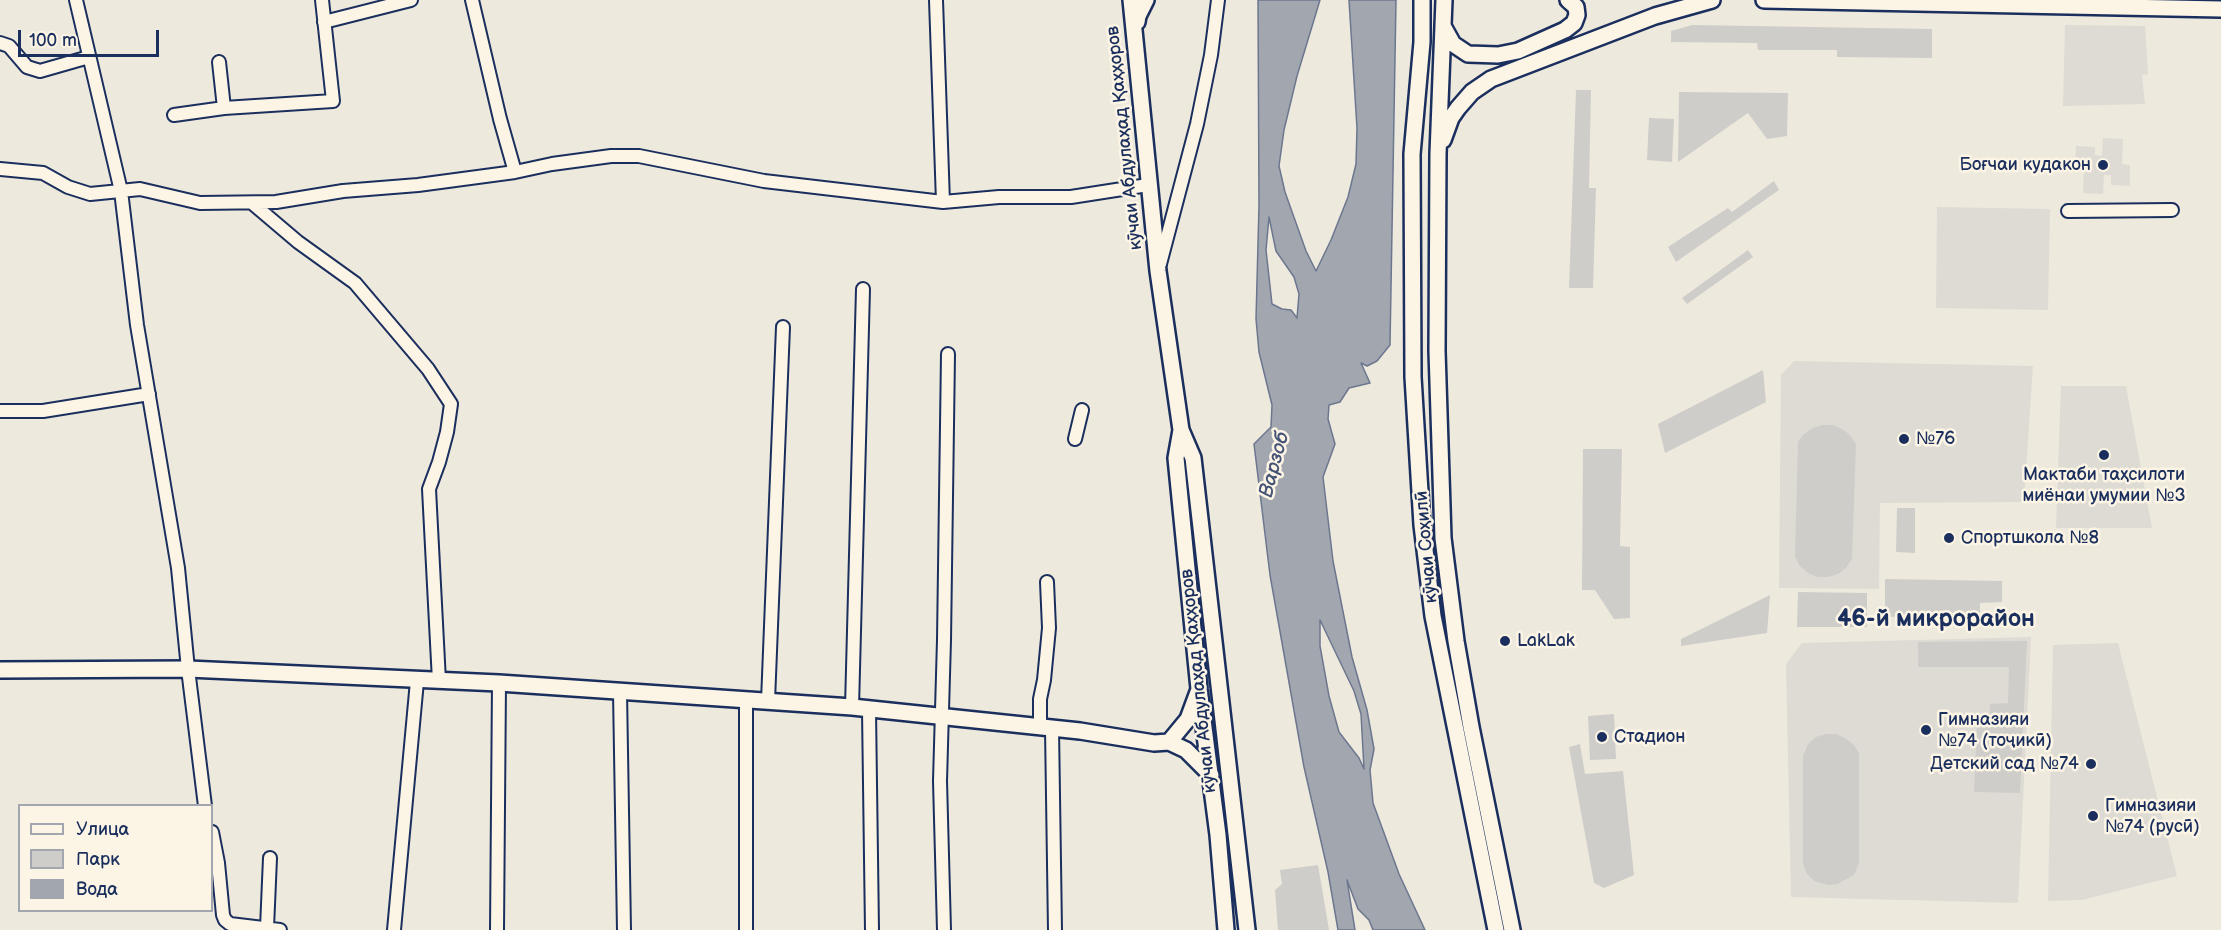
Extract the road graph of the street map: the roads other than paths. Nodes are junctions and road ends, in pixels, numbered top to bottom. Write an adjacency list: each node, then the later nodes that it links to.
1 (76, 0): 18 (street)
2 (322, 0): 15 (street)
3 (411, 0): 15 (street)
4 (472, 0): 24 (street)
5 (936, 0): 27 (street)
6 (1218, 0): 31 (street, кӯчаи Абдулаҳад Қаҳҳоров)
7 (1422, 0): 35 (main road)
8 (1444, 0): 16 (main road, кӯчаи Соҳилӣ)
9 (1568, 0): 16 (main road)
10 (1713, 0): 22 (main road)
11 (1764, 0): 13 (main road)
12 (1136, 2): 25 (main road, кӯчаи Абдулаҳад Қаҳҳоров)
13 (2169, 4): 14 (main road)
14 (2216, 6)
15 (324, 22): 20 (street)
16 (1443, 26): 22 (main road, кӯчаи Соҳилӣ)
17 (0, 43): 18 (street)
18 (89, 57): 26 (street)
19 (219, 62): 20 (street)
20 (224, 108): 21 (street)
21 (174, 115)
22 (1438, 154): 34 (main road, кӯчаи Соҳилӣ)
23 (0, 169): 26 (street)
24 (515, 172): 27 (street); 28 (street)
25 (1148, 185): 27 (street); 31 (main road, кӯчаи Абдулаҳад Қаҳҳоров)
26 (121, 191): 28 (street); 37 (street)
27 (943, 201)
28 (252, 203): 46 (street)
29 (2172, 210): 30 (street)
30 (2068, 211)
31 (1158, 271): 40 (main road, кӯчаи Абдулаҳад Қаҳҳоров)
32 (863, 289): 52 (street)
33 (783, 327): 51 (street)
34 (1437, 351): 35 (main road); 72 (main road, кӯчаи Соҳилӣ)
35 (1413, 352): 71 (main road)
36 (948, 354): 54 (street)
37 (149, 394): 39 (street); 43 (street)
38 (1082, 410): 41 (street)
39 (0, 411)
40 (1181, 430): 48 (main road, кӯчаи Абдулаҳад Қаҳҳоров); 70 (main road, кӯчаи Абдулаҳад Қаҳҳоров)
41 (1075, 439)
42 (1047, 582): 55 (street)
43 (188, 669): 44 (main road); 45 (main road); 58 (street)
44 (0, 670)
45 (417, 681): 46 (main road); 62 (street)
46 (439, 681): 47 (main road)
47 (500, 683): 49 (main road); 63 (street)
48 (1199, 689): 56 (main road); 57 (main road, кӯчаи Абдулаҳад Қаҳҳоров)
49 (620, 692): 50 (main road); 64 (street)
50 (746, 700): 51 (main road); 65 (street)
51 (768, 701): 52 (main road)
52 (852, 707): 53 (main road)
53 (869, 710): 54 (main road); 66 (street)
54 (942, 718): 55 (main road); 67 (street)
55 (1046, 727): 56 (main road); 68 (street)
56 (1169, 742): 57 (main road)
57 (1211, 775): 69 (main road, кӯчаи Абдулаҳад Қаҳҳоров)
58 (205, 804)
59 (213, 837): 61 (street)
60 (270, 858): 61 (street)
61 (274, 929)
62 (394, 930)
63 (497, 930)
64 (624, 930)
65 (746, 930)
66 (872, 930)
67 (944, 930)
68 (1055, 930)
69 (1226, 930)
70 (1247, 930)
71 (1496, 930)
72 (1512, 930)

